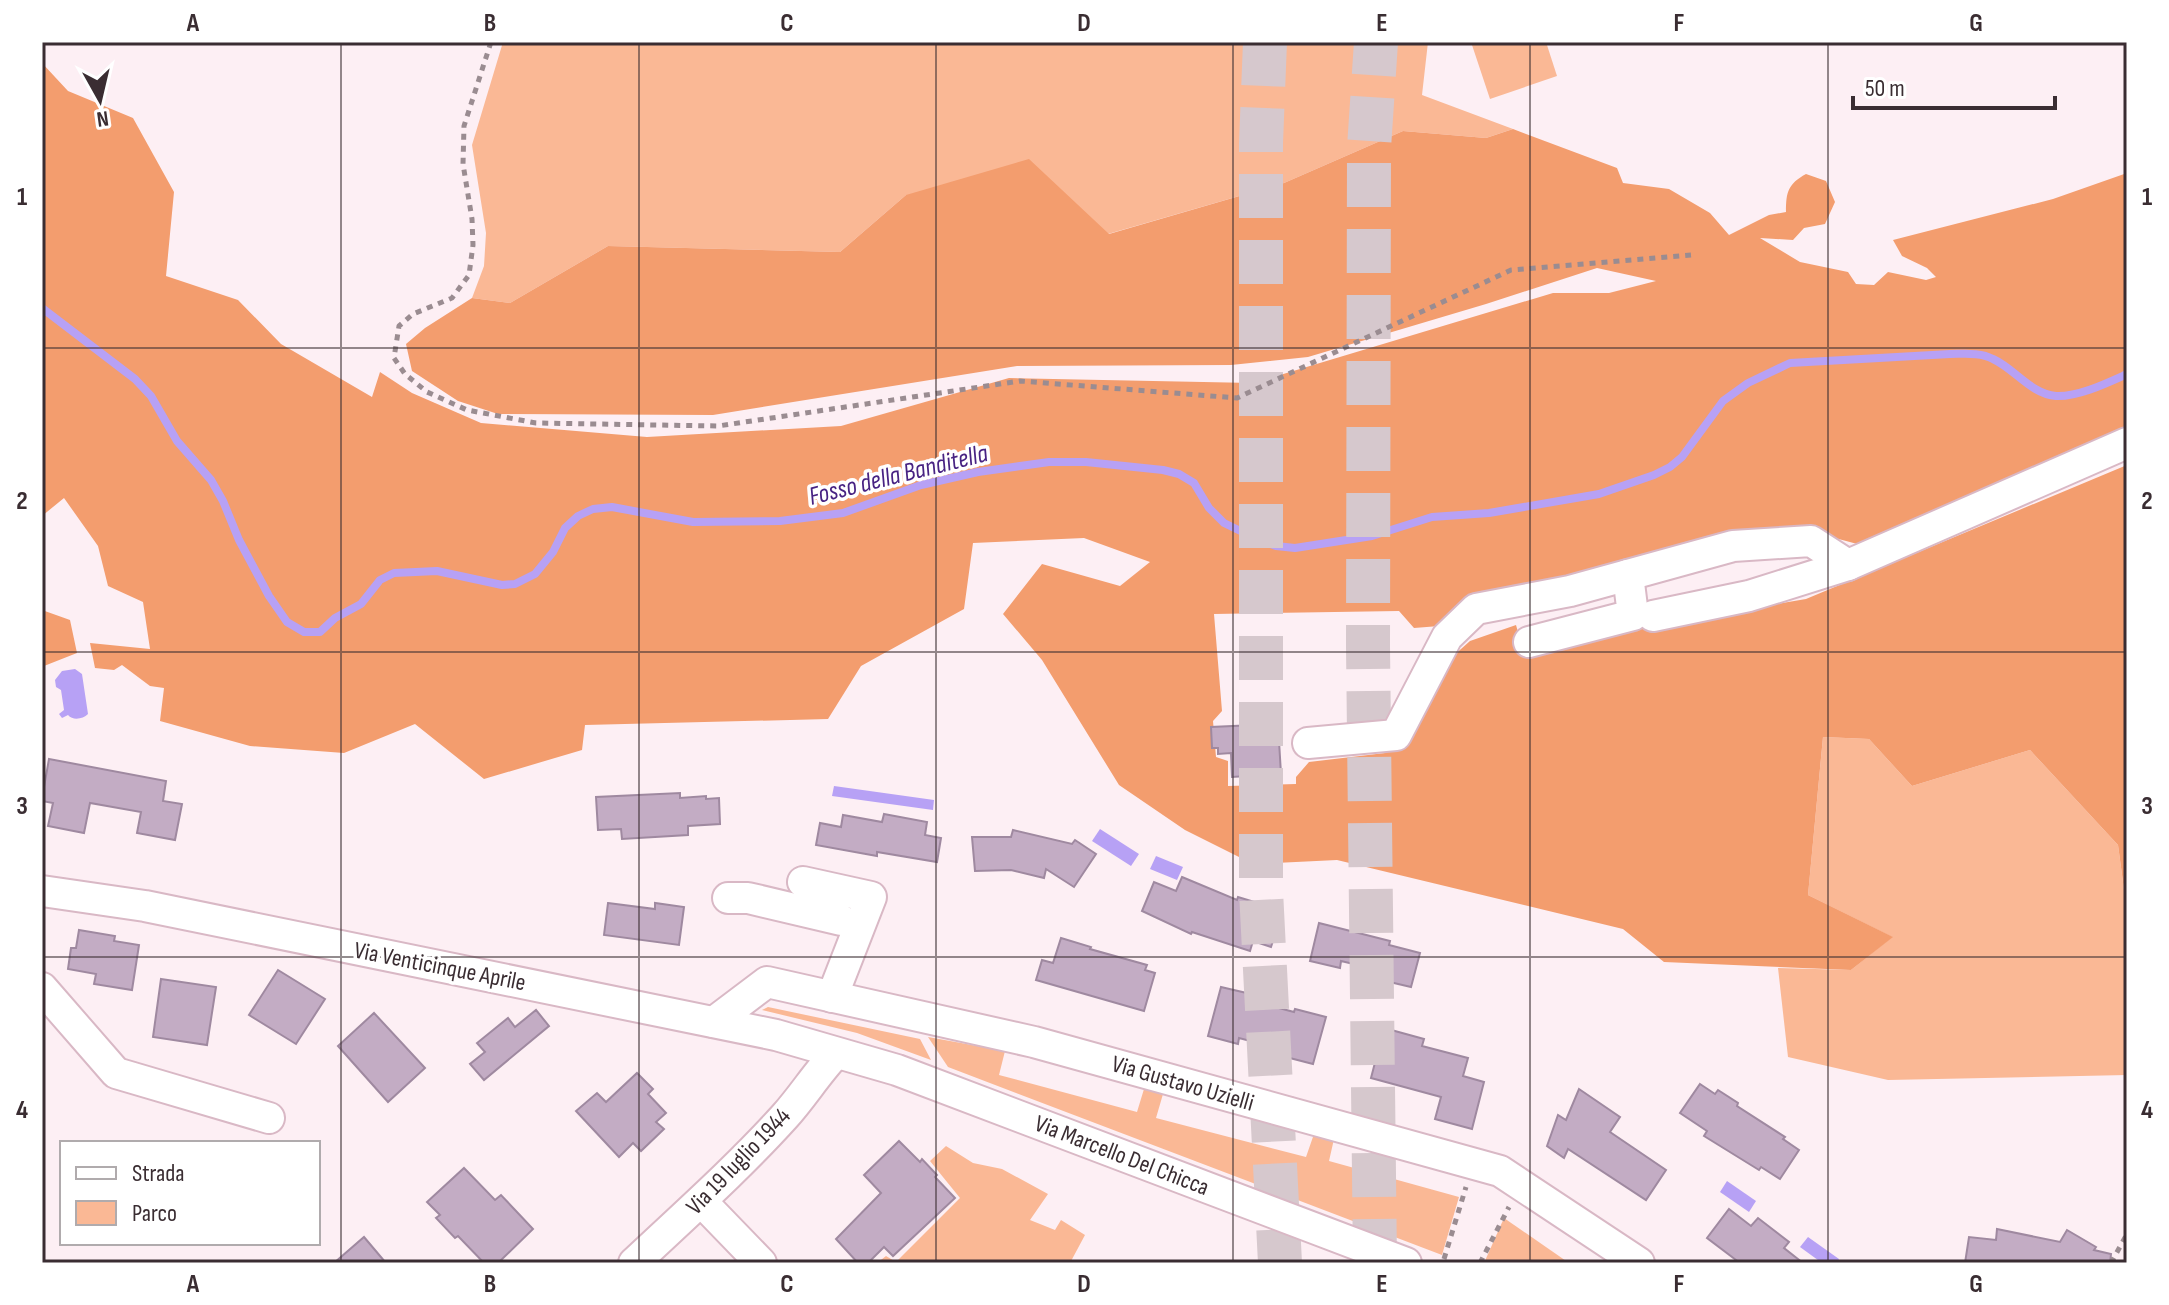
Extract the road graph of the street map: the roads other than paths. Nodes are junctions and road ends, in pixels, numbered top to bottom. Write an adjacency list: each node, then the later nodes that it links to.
1 (2127, 443): 2 (street)
2 (1848, 565): 3 (street); 4 (street)
3 (1628, 575): 5 (street); 6 (street)
4 (1653, 616)
5 (1529, 642)
6 (1308, 743)
7 (42, 891): 11 (street, Via Venticinque Aprile)
8 (728, 898): 10 (street)
9 (42, 988): 13 (street)
10 (832, 997): 11 (street, Via Gustavo Uzielli); 18 (street, Via Gustavo Uzielli)
11 (714, 1022): 12 (street, Via Venticinque Aprile)
12 (836, 1053): 14 (street, Via 19 luglio 1944); 17 (street, Via Marcello Del Chicca)
13 (269, 1118)
14 (701, 1201): 15 (street, Via 19 luglio 1944); 16 (street)
15 (634, 1263)
16 (761, 1263)
17 (1406, 1263)
18 (1639, 1263)

